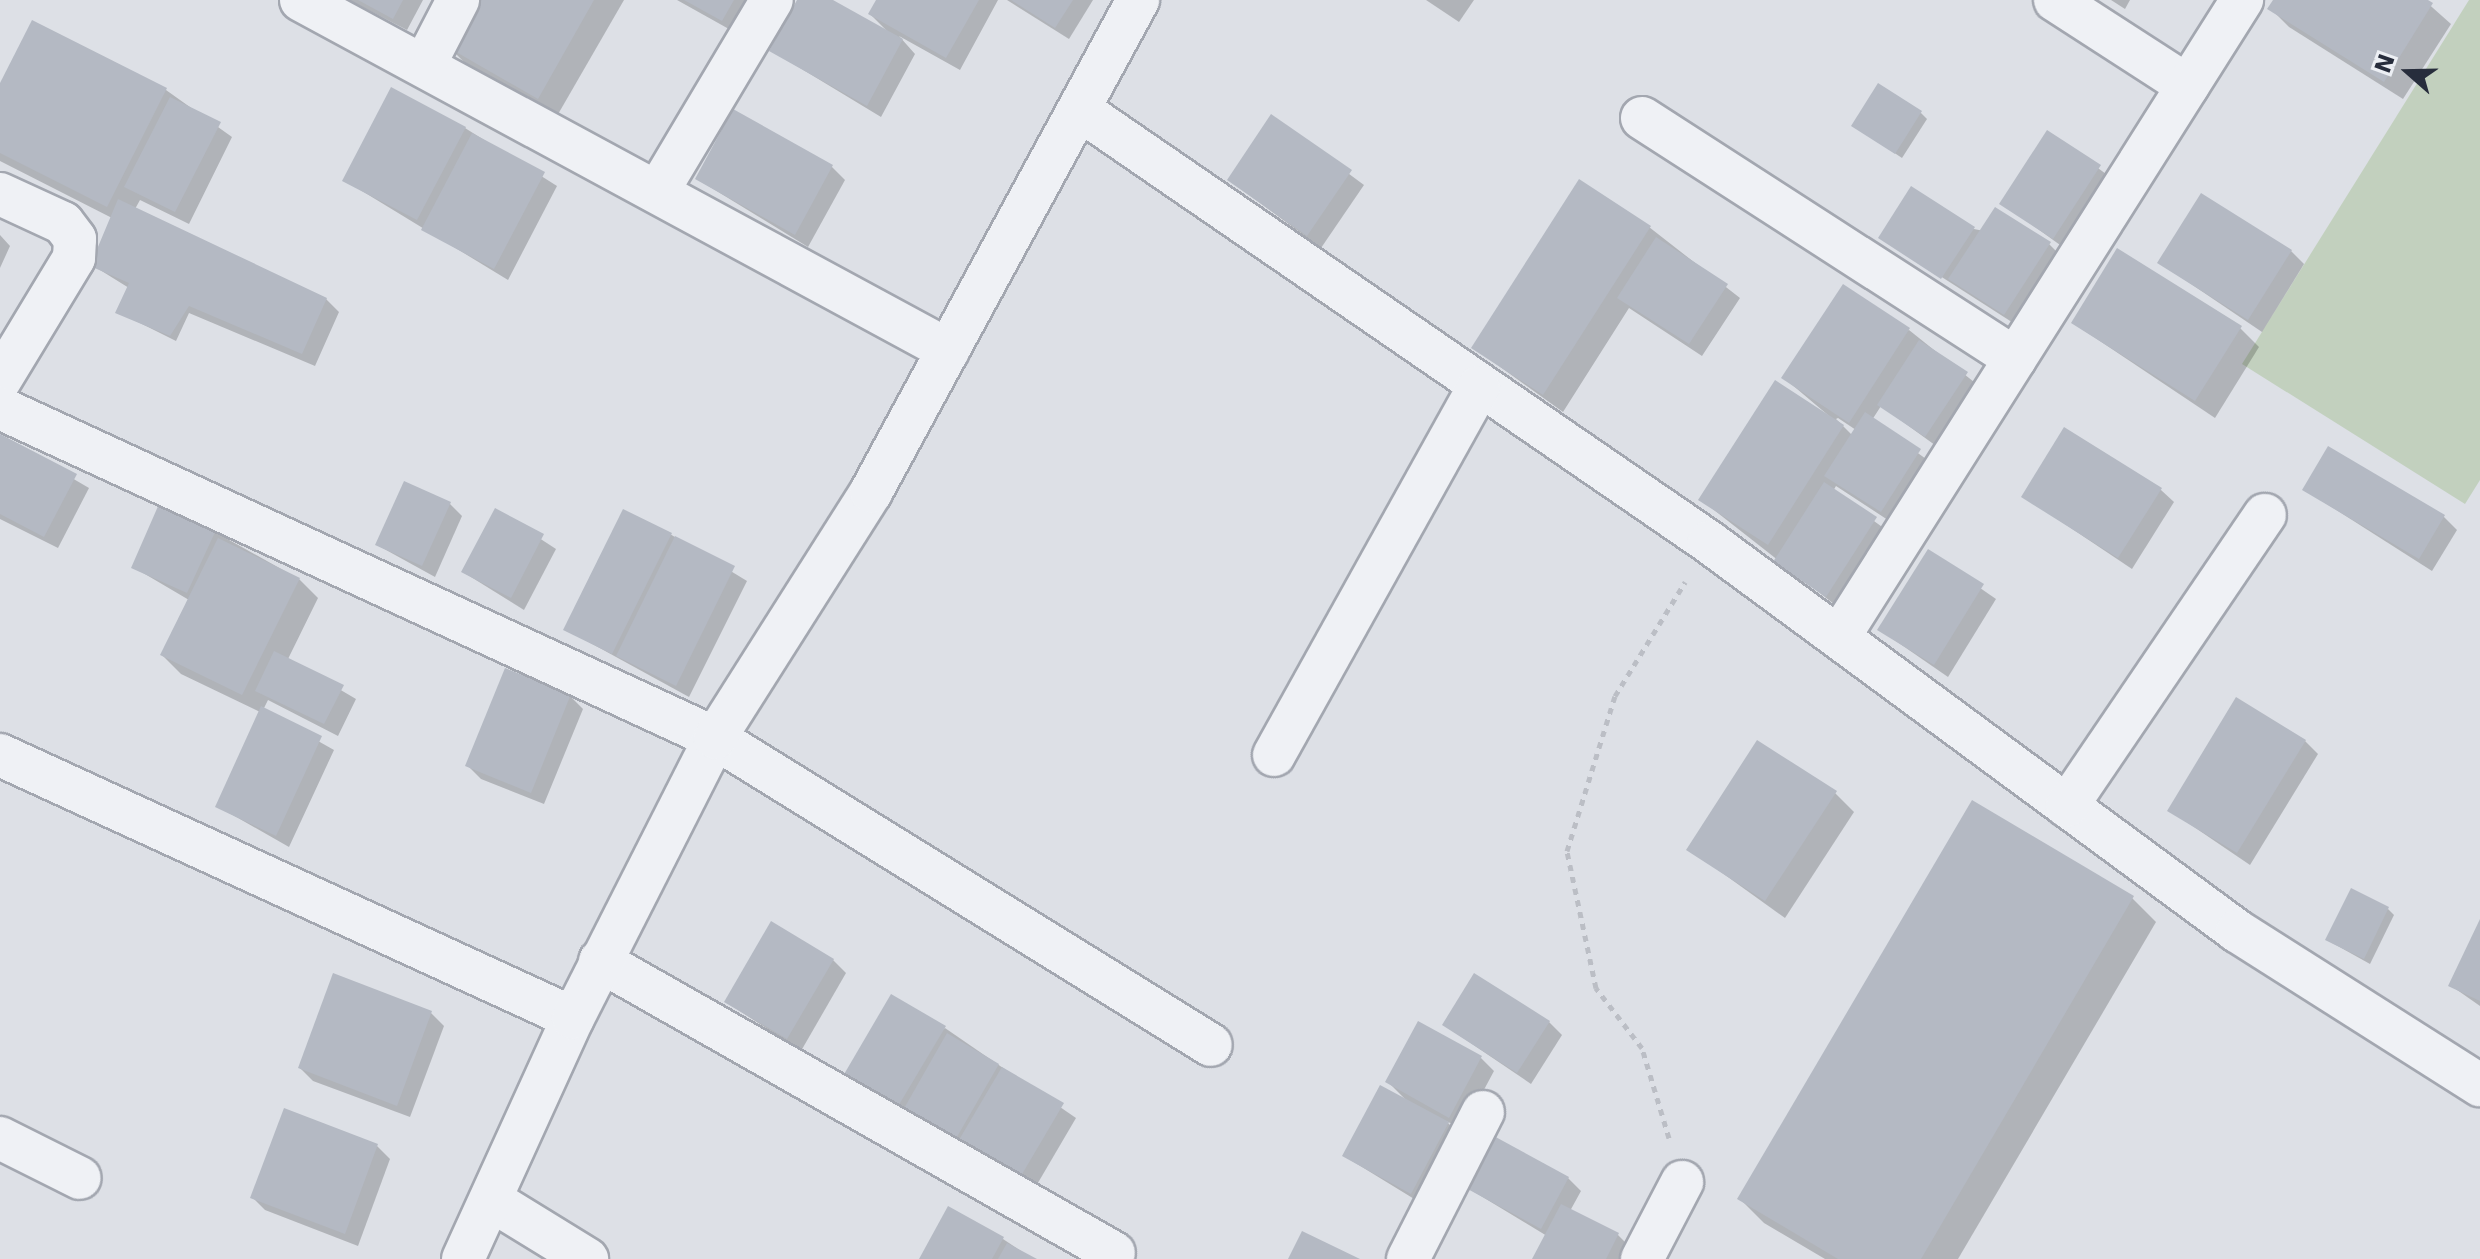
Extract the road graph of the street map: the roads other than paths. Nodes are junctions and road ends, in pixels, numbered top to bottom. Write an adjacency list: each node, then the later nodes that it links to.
1 (301, 0): 7 (street)
2 (458, 0): 7 (street)
3 (772, 0): 11 (street)
4 (1138, 0): 9 (street)
5 (2055, 0): 8 (street)
6 (2242, 0): 8 (street)
7 (426, 62): 11 (street)
8 (2188, 86): 14 (street)
9 (1080, 110): 13 (street); 16 (street)
10 (1642, 118): 14 (street)
11 (658, 191): 13 (street)
12 (0, 194): 15 (street)
13 (948, 350): 20 (street)
14 (2015, 358): 19 (street)
15 (0, 380)
16 (1479, 387): 19 (street); 22 (street)
17 (0, 408): 20 (street)
18 (2265, 515): 23 (street)
19 (1839, 637): 23 (street)
20 (715, 738): 24 (street); 26 (street)
21 (0, 755): 25 (street)
22 (1274, 755)
23 (2067, 806): 27 (street)
24 (600, 961): 25 (street); 33 (street)
25 (573, 1018): 32 (street)
26 (1211, 1045)
27 (2480, 1085)
28 (1483, 1112): 36 (street)
29 (0, 1138): 30 (street)
30 (80, 1178)
31 (1682, 1182): 37 (street)
32 (491, 1200): 34 (street); 35 (street)
33 (1114, 1253)
34 (463, 1259)
35 (587, 1259)
36 (1408, 1259)
37 (1642, 1259)

